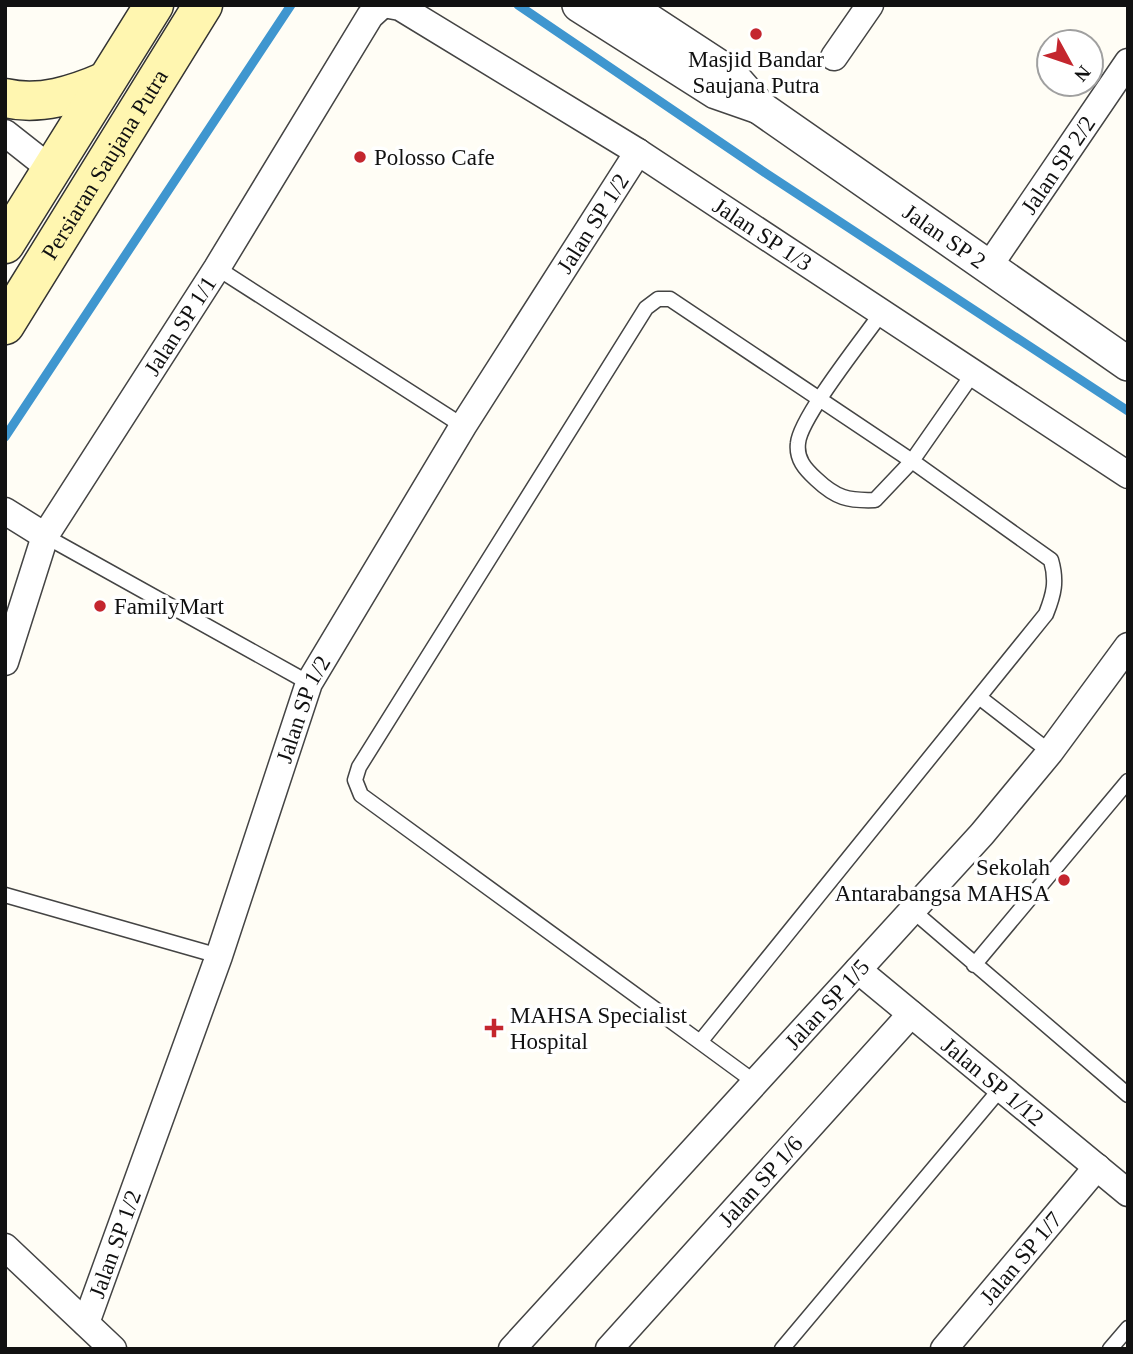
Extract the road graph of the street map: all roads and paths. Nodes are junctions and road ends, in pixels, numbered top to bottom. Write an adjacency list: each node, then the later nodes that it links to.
1 (154, 5): 9 (main road, Persiaran Saujana Putra)
2 (203, 5): 18 (main road, Persiaran Saujana Putra)
3 (382, 5): 15 (street, Jalan SP 1/1)
4 (389, 5): 12 (street, Jalan SP 1/3)
5 (870, 5): 7 (street)
6 (602, 8): 16 (street, Jalan SP 2)
7 (834, 57)
8 (1128, 62): 16 (street, Jalan SP 2/2)
9 (106, 81): 10 (main road); 13 (main road, Persiaran Saujana Putra)
10 (5, 98)
11 (5, 133): 13 (street)
12 (638, 152): 17 (street, Jalan SP 1/3); 22 (street, Jalan SP 1/2)
13 (52, 170): 14 (main road, Persiaran Saujana Putra)
14 (5, 244)
15 (217, 268): 22 (lane); 26 (street, Jalan SP 1/1)
16 (987, 269): 19 (street, Jalan SP 2)
17 (880, 315): 20 (street, Jalan SP 1/3); 21 (lane)
18 (5, 325)
19 (1128, 364)
20 (972, 374): 23 (lane); 24 (street, Jalan SP 1/3)
21 (820, 399): 23 (lane); 23 (lane); 39 (lane)
22 (463, 426): 29 (street, Jalan SP 1/2)
23 (912, 461): 30 (lane)
24 (1128, 475)
25 (5, 511): 26 (street)
26 (45, 536): 28 (street, Jalan SP 1/1); 29 (lane)
27 (1128, 646): 31 (street, Jalan SP 1/5)
28 (5, 662)
29 (309, 683): 35 (street, Jalan SP 1/2)
30 (979, 697): 31 (lane); 39 (lane)
31 (1050, 752): 34 (street, Jalan SP 1/5)
32 (1128, 781): 36 (lane)
33 (5, 895): 35 (lane)
34 (912, 910): 36 (lane); 37 (street, Jalan SP 1/5)
35 (219, 956): 46 (street, Jalan SP 1/2)
36 (974, 965): 42 (lane)
37 (859, 970): 38 (street, Jalan SP 1/12); 40 (street, Jalan SP 1/5)
38 (911, 1014): 41 (street, Jalan SP 1/12); 50 (street, Jalan SP 1/6)
39 (700, 1042): 40 (lane)
40 (756, 1083): 49 (street, Jalan SP 1/5)
41 (1002, 1087): 43 (street, Jalan SP 1/12); 51 (lane)
42 (1128, 1096)
43 (1097, 1167): 44 (street, Jalan SP 1/12); 52 (street, Jalan SP 1/7)
44 (1128, 1194)
45 (5, 1247): 46 (street)
46 (86, 1323): 48 (street)
47 (1128, 1328): 53 (lane)
48 (113, 1349)
49 (512, 1349)
50 (610, 1349)
51 (782, 1349)
52 (944, 1349)
53 (1110, 1349)

